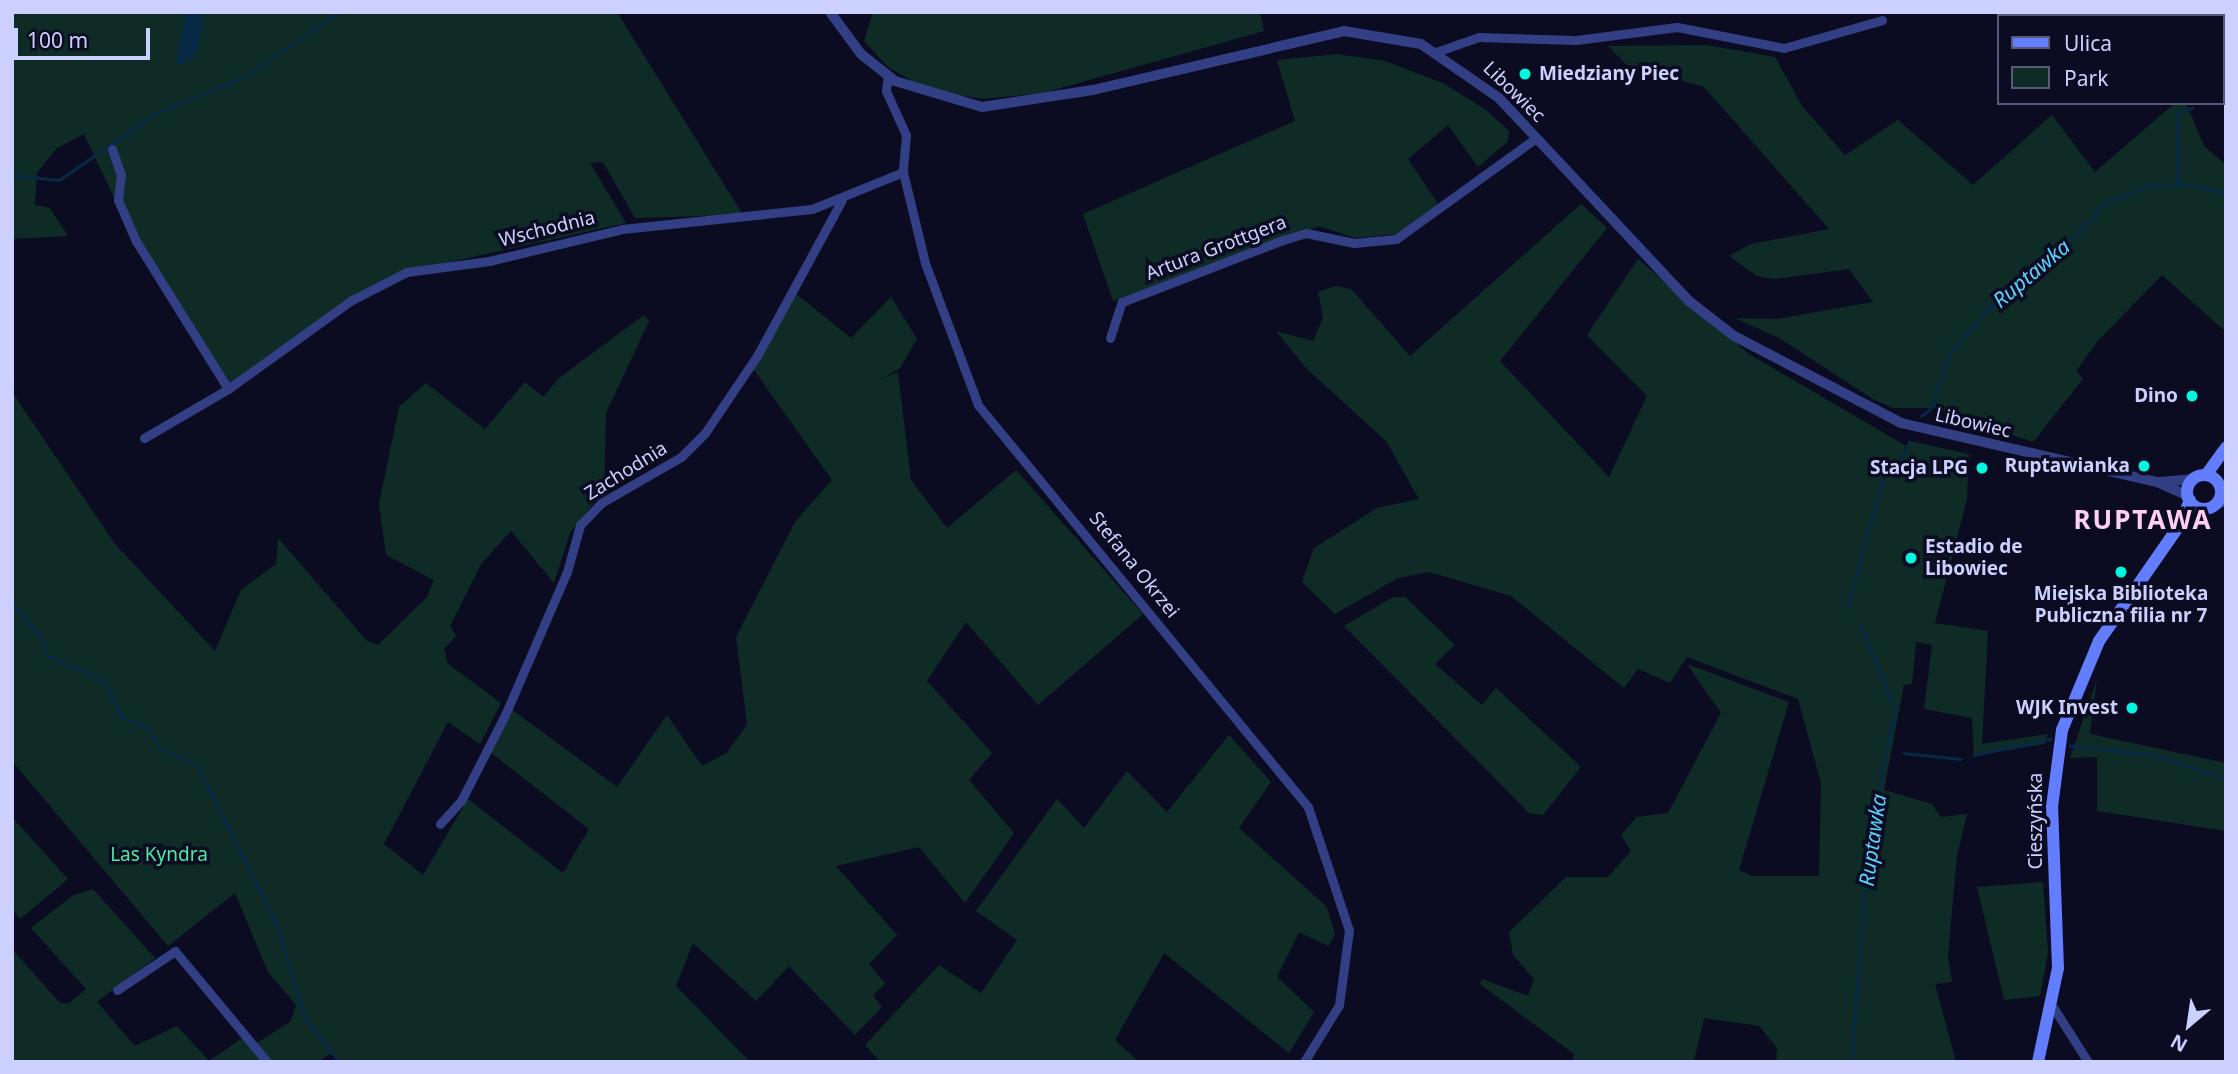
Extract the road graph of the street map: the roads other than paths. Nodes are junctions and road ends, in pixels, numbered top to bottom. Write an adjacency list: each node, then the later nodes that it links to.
1 (830, 12): 4 (street, Libowiec)
2 (1882, 20): 3 (street)
3 (1436, 52): 4 (street, Libowiec); 5 (street, Libowiec)
4 (888, 76): 7 (street, Stefana Okrzei)
5 (1536, 138): 9 (street, Artura Grottgera); 14 (street, Libowiec)
6 (111, 149): 10 (street)
7 (903, 172): 8 (street, Wschodnia); 21 (street, Stefana Okrzei)
8 (842, 200): 10 (street, Wschodnia); 17 (street, Zachodnia)
9 (1110, 338)
10 (228, 389): 11 (street, Wschodnia)
11 (144, 438)
12 (2225, 449): 13 (main road); 15 (main road)
13 (2200, 477): 14 (street, Libowiec); 15 (main road); 16 (main road, Cieszyńska)
14 (2157, 482): 16 (street, Libowiec)
15 (2221, 494): 16 (main road)
16 (2193, 501): 19 (main road, Cieszyńska)
17 (440, 824)
18 (117, 990): 20 (street)
19 (2053, 1007): 22 (main road, Cieszyńska); 23 (street)
20 (267, 1062)
21 (1304, 1062)
22 (2038, 1062)
23 (2088, 1062)

